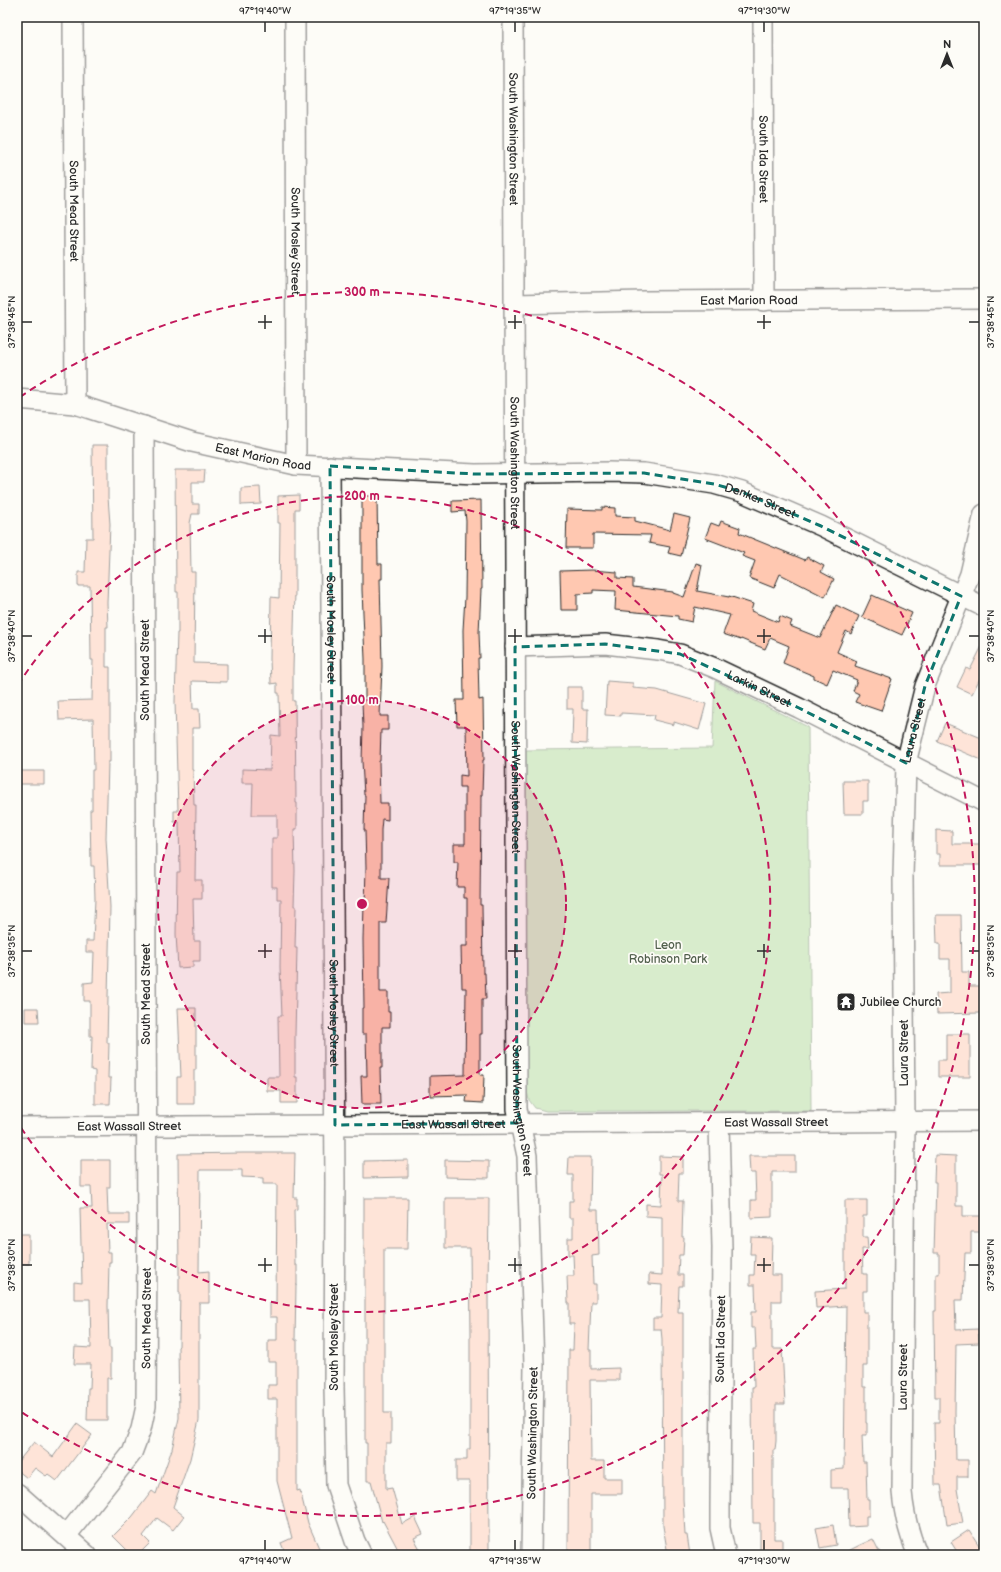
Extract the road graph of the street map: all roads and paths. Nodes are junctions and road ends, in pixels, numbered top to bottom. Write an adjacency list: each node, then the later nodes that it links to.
1 (73, 17): 9 (street, South Mead Street)
2 (295, 17): 11 (street, South Mosley Street)
3 (513, 17): 7 (street, South Washington Street)
4 (763, 17): 6 (street, South Ida Street)
5 (984, 299): 6 (street, East Marion Road)
6 (764, 301): 7 (street, East Marion Road)
7 (515, 304): 13 (street, South Washington Street)
8 (17, 399): 9 (street, East Marion Road)
9 (75, 404): 10 (street, East Marion Road)
10 (144, 426): 11 (street, East Marion Road); 26 (street, South Mead Street)
11 (296, 464): 12 (street, East Marion Road)
12 (330, 466): 13 (street, East Marion Road); 24 (street, South Mosley Street)
13 (515, 474): 15 (street, Denker Street); 17 (street, South Washington Street)
14 (984, 514): 15 (street, Laura Street)
15 (961, 596): 16 (street, Denker Street); 18 (street, Laura Street)
16 (984, 607)
17 (515, 647): 18 (street, Larkin Street); 22 (street, South Washington Street)
18 (906, 763): 19 (street, Larkin Street); 21 (street, Laura Street)
19 (984, 802)
20 (984, 1121): 21 (street, East Wassall Street)
21 (905, 1122): 23 (street, East Wassall Street); 33 (street, Laura Street)
22 (521, 1123): 23 (street, East Wassall Street); 24 (street, East Wassall Street); 31 (street, South Washington Street)
23 (719, 1123): 32 (street, South Ida Street)
24 (335, 1126): 26 (street, East Wassall Street); 30 (street, South Mosley Street)
25 (17, 1127): 26 (street, East Wassall Street)
26 (147, 1127): 28 (street, South Mead Street)
27 (17, 1493): 28 (street)
28 (66, 1536): 29 (street)
29 (87, 1555)
30 (362, 1555)
31 (531, 1555)
32 (726, 1555)
33 (918, 1555)

